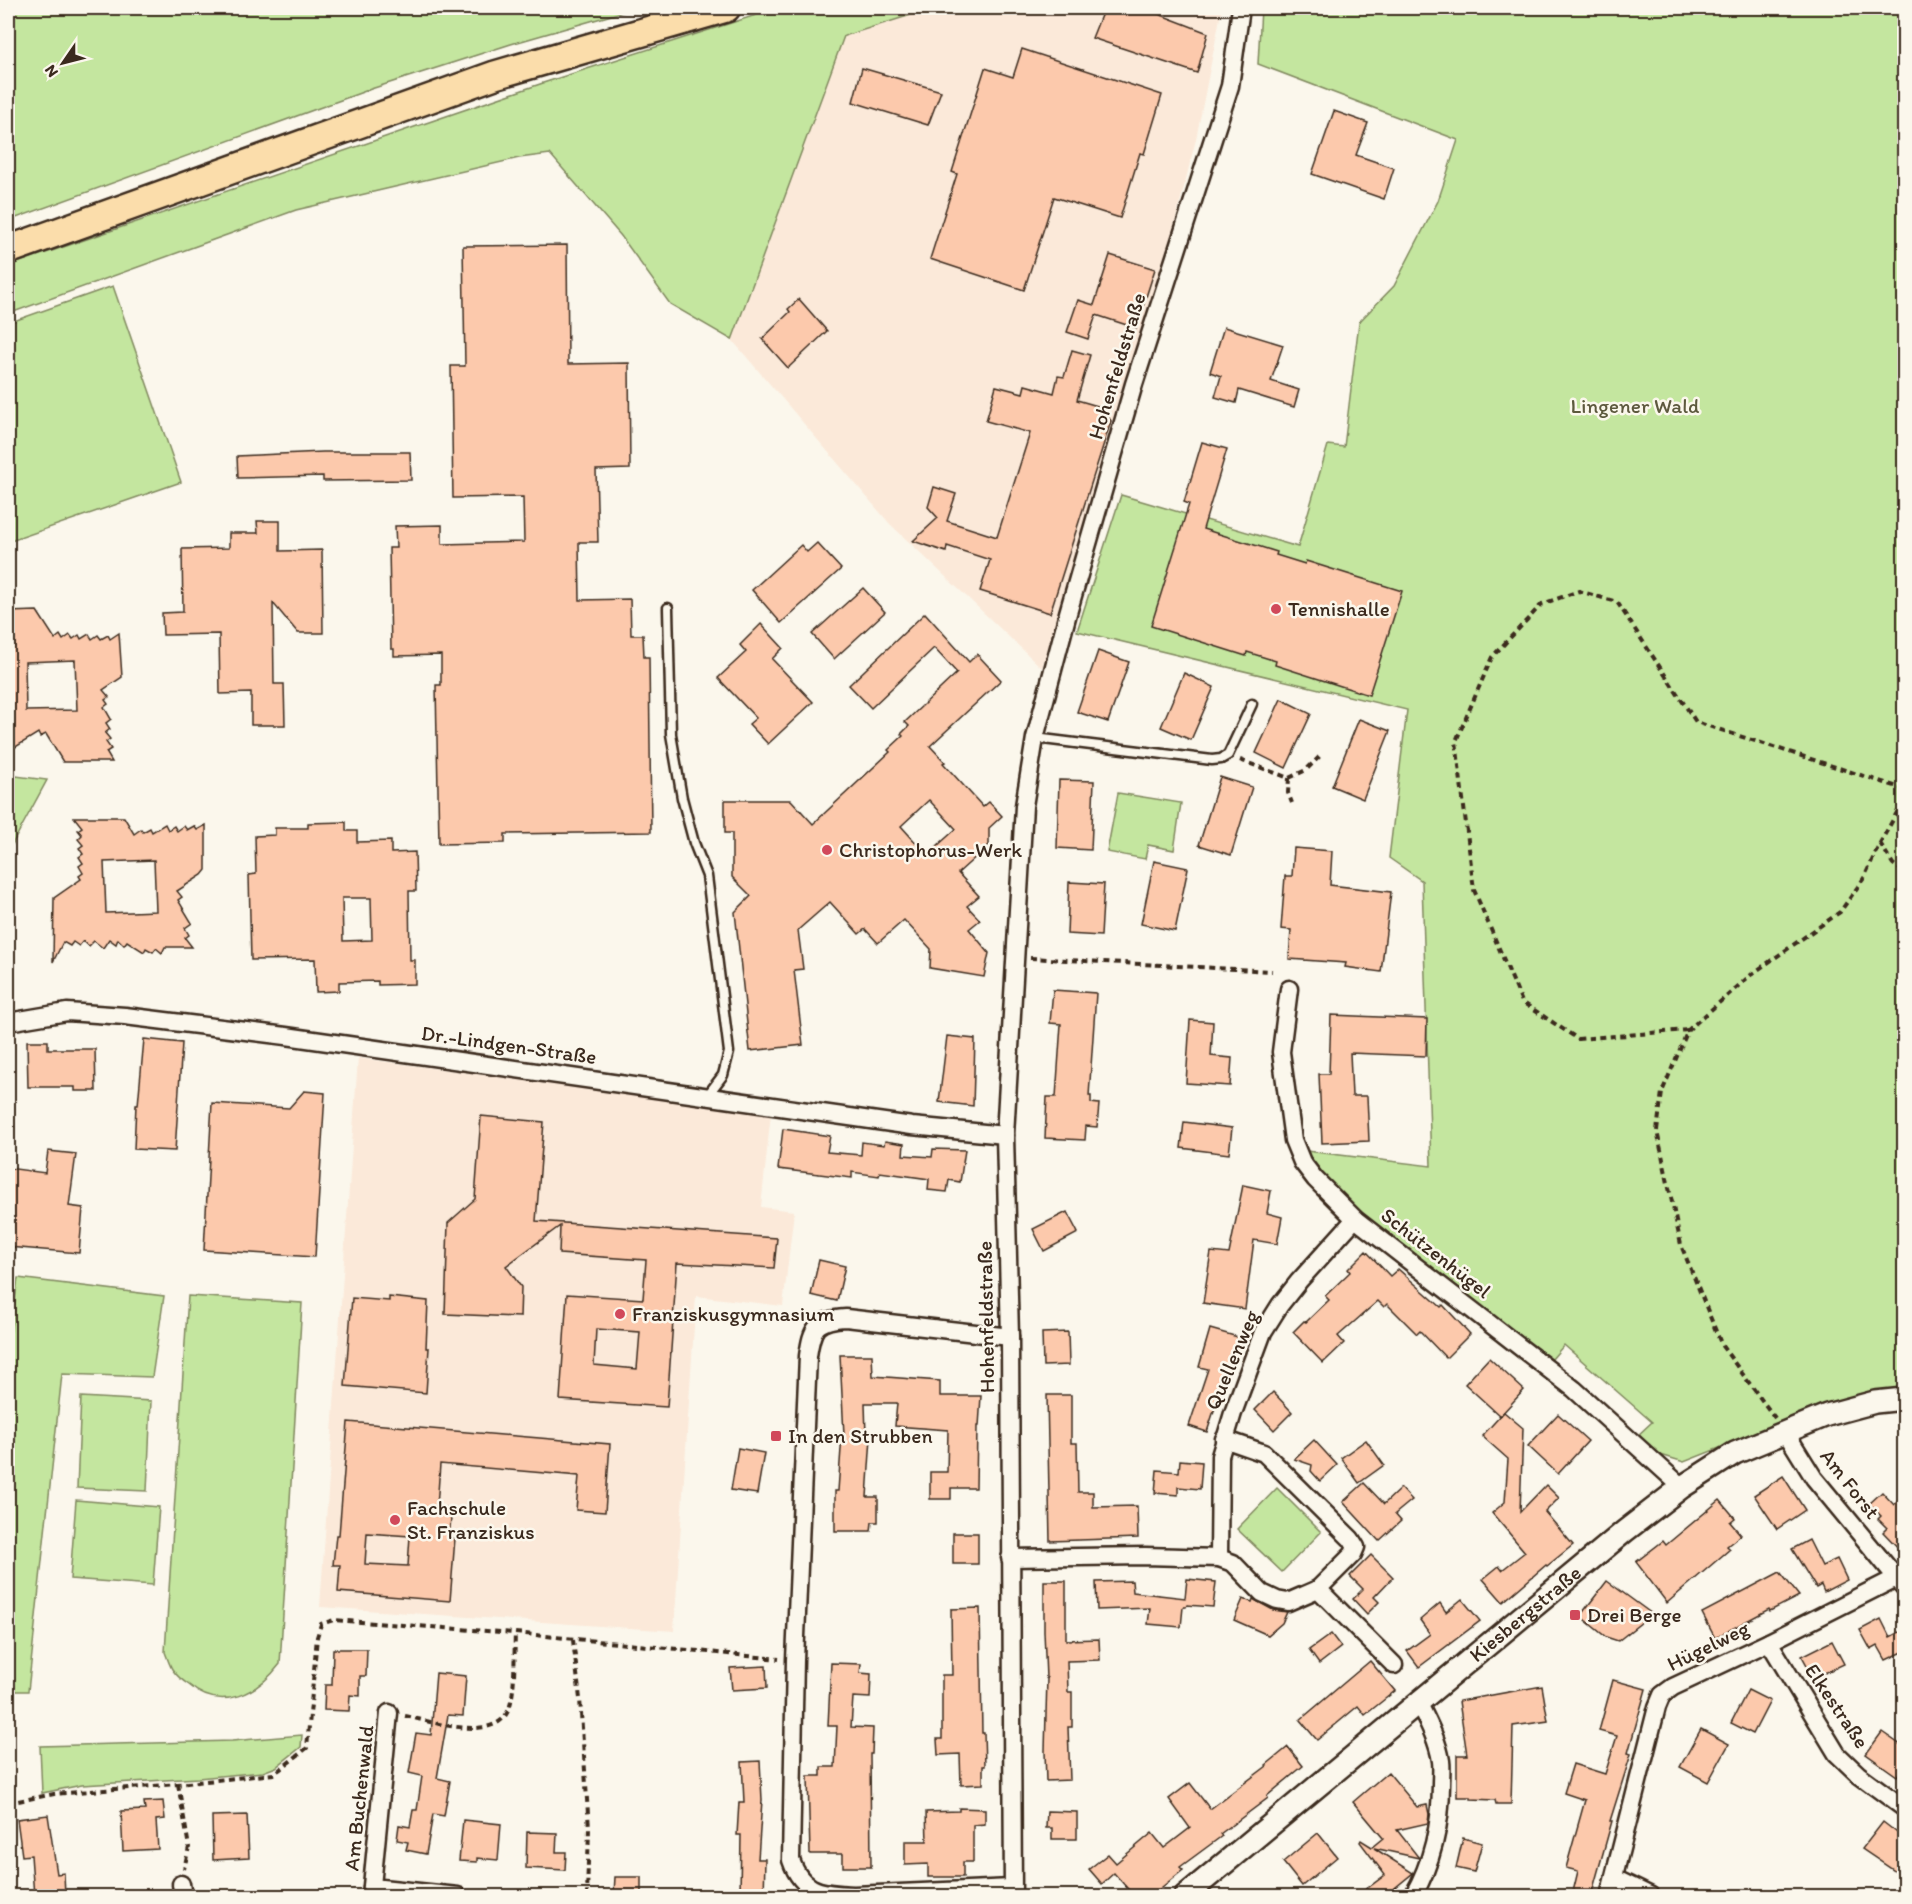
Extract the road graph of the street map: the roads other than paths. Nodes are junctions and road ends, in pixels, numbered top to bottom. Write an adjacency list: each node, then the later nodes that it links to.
1 (726, 8): 3 (main road)
2 (1241, 8): 6 (street, Hohenfeldstraße)
3 (8, 250)
4 (668, 608): 9 (lane)
5 (1252, 704): 6 (lane)
6 (1035, 738): 10 (street, Hohenfeldstraße)
7 (1289, 989): 11 (street, Schützenhügel)
8 (8, 1022): 9 (street, Dr.-Lindgen-Straße)
9 (707, 1096): 10 (street, Dr.-Lindgen-Straße)
10 (1005, 1135): 12 (street, Hohenfeldstraße)
11 (1355, 1219): 15 (street, Quellenweg); 16 (street, Schützenhügel)
12 (1010, 1337): 17 (street, Hohenfeldstraße); 30 (street)
13 (1905, 1399): 14 (street, Kiesbergstraße)
14 (1786, 1433): 16 (street, Kiesbergstraße); 19 (street, Am Forst)
15 (1224, 1439): 18 (street, Quellenweg); 20 (street, Quellenweg)
16 (1682, 1487): 23 (street, Kiesbergstraße)
17 (1010, 1558): 18 (street); 28 (street, Hohenfeldstraße)
18 (1219, 1558): 20 (street, Quellenweg)
19 (1900, 1582): 21 (street, Hügelweg)
20 (1318, 1589): 22 (street)
21 (1769, 1642): 25 (street, Elkestraße); 26 (street, Hügelweg)
22 (1394, 1665)
23 (1419, 1704): 31 (street, Kiesbergstraße); 32 (street)
24 (389, 1713): 27 (street, Am Buchenwald)
25 (1905, 1808)
26 (1614, 1878): 33 (street, Hügelweg); 34 (street)
27 (372, 1892): 29 (street, Am Buchenwald)
28 (1012, 1892): 30 (street)
29 (458, 1896)
30 (854, 1896)
31 (1185, 1896)
32 (1413, 1896)
33 (1609, 1896)
34 (1652, 1896)

